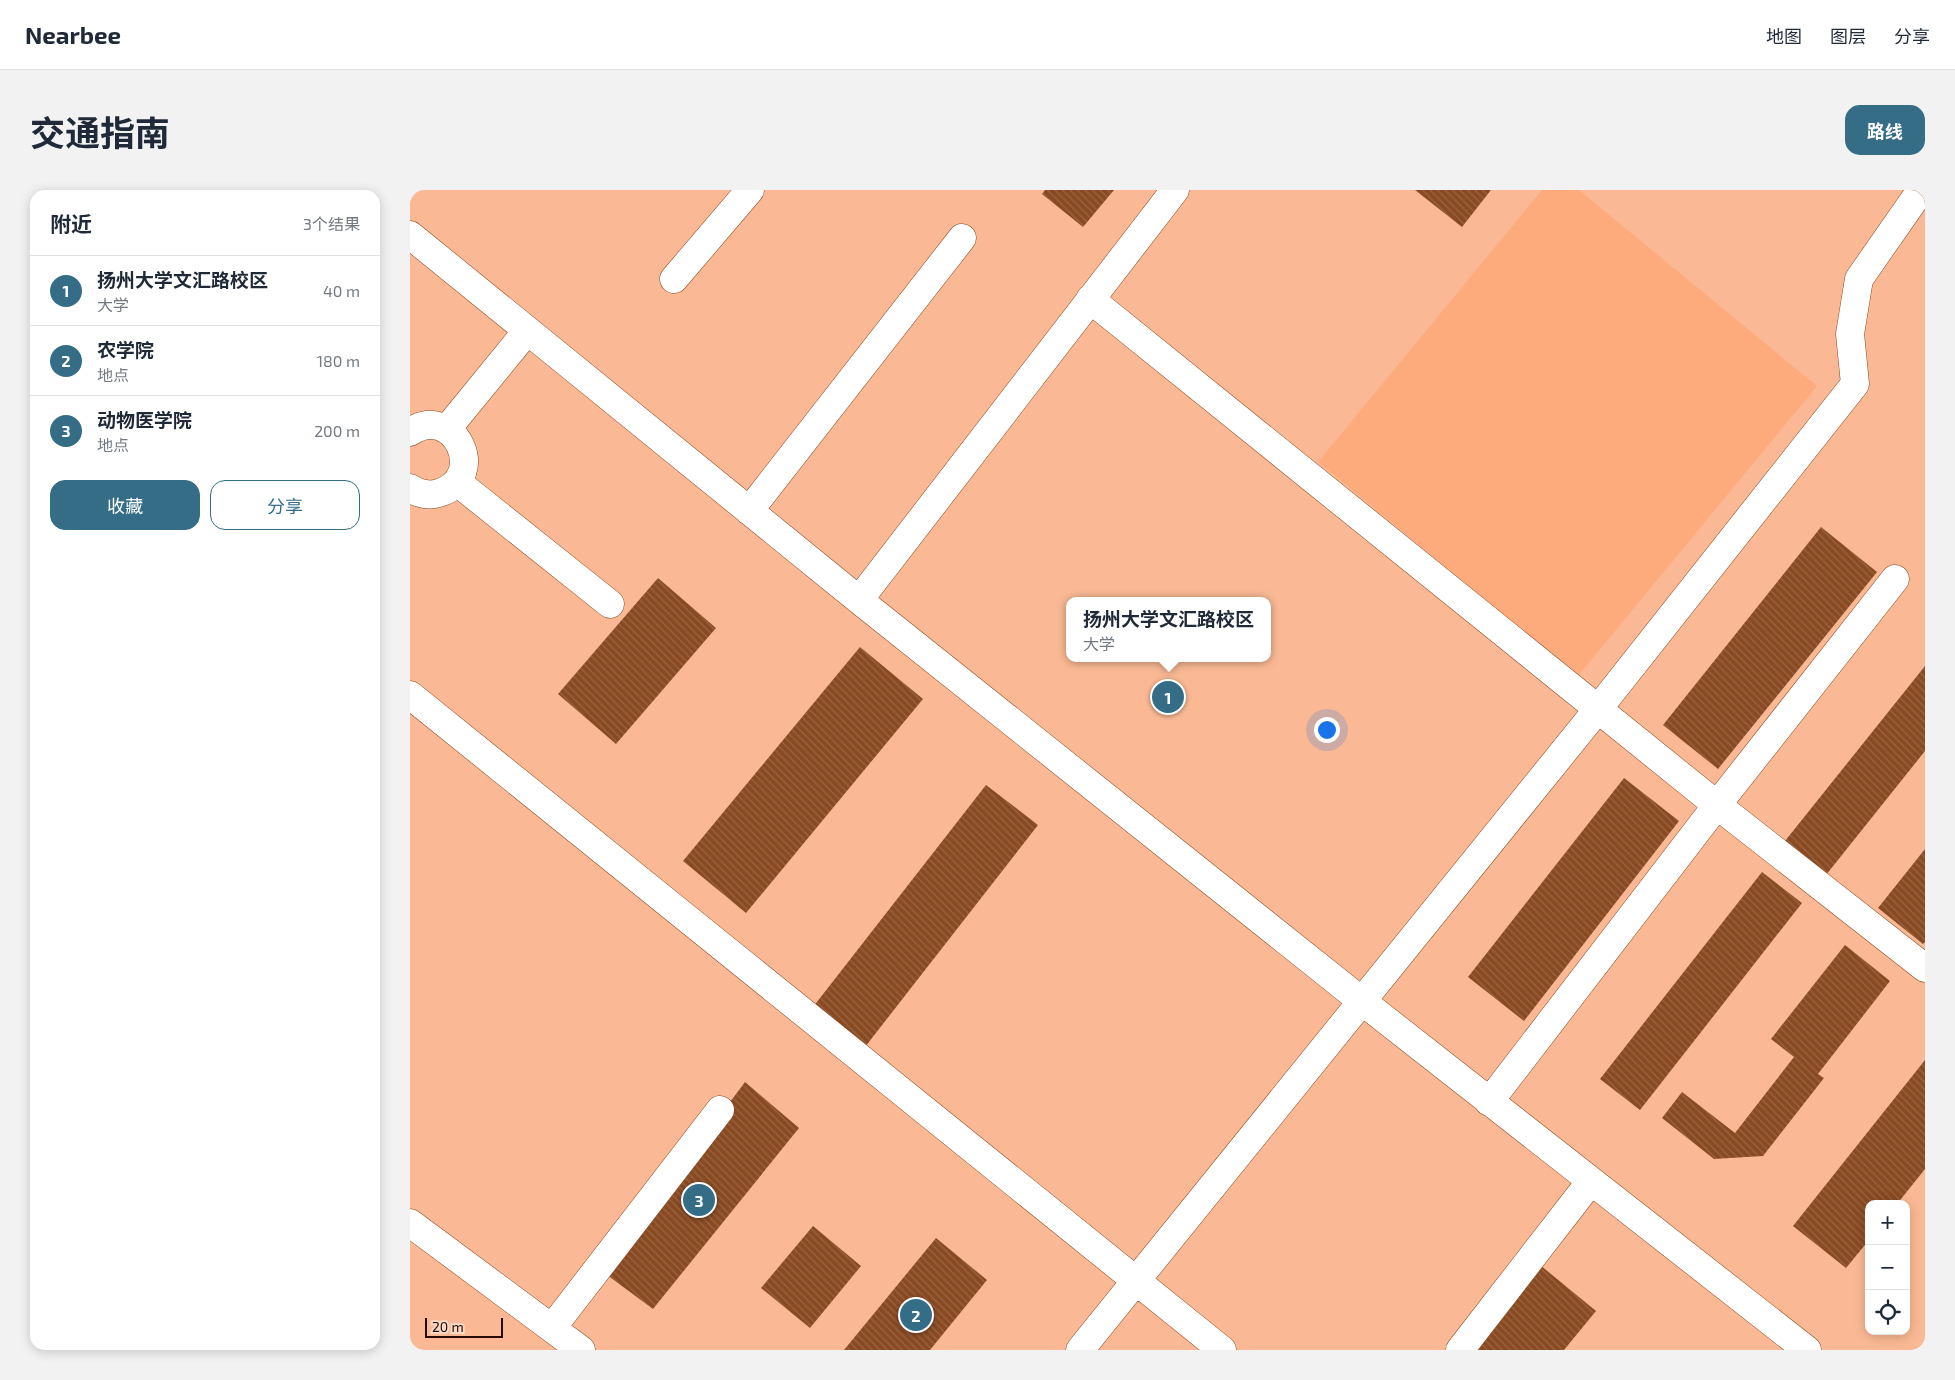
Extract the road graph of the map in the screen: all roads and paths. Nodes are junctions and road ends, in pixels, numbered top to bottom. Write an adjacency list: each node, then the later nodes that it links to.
1 (750, 190): 6 (lane)
2 (1175, 190): 7 (lane)
3 (1922, 190): 18 (lane)
4 (410, 235): 8 (lane)
5 (962, 238): 13 (lane)
6 (674, 279)
7 (1090, 299): 15 (lane); 18 (lane)
8 (527, 331): 9 (lane); 13 (lane)
9 (447, 430): 10 (lane); 11 (lane)
10 (410, 432)
11 (457, 482): 12 (lane); 16 (lane)
12 (410, 488)
13 (749, 511): 15 (lane)
14 (1895, 579): 19 (lane)
15 (858, 600): 21 (lane)
16 (610, 604)
17 (410, 695): 26 (lane)
18 (1598, 710): 19 (lane); 21 (lane)
19 (1717, 805): 20 (lane); 22 (lane)
20 (1925, 968)
21 (1363, 1002): 22 (lane); 26 (lane)
22 (1490, 1102): 24 (lane)
23 (720, 1110): 27 (lane)
24 (1591, 1181): 28 (lane); 32 (lane)
25 (410, 1223): 27 (lane)
26 (1136, 1281): 30 (lane); 31 (lane)
27 (552, 1328): 29 (lane)
28 (1791, 1345)
29 (581, 1350)
30 (1080, 1350)
31 (1222, 1350)
32 (1460, 1350)

